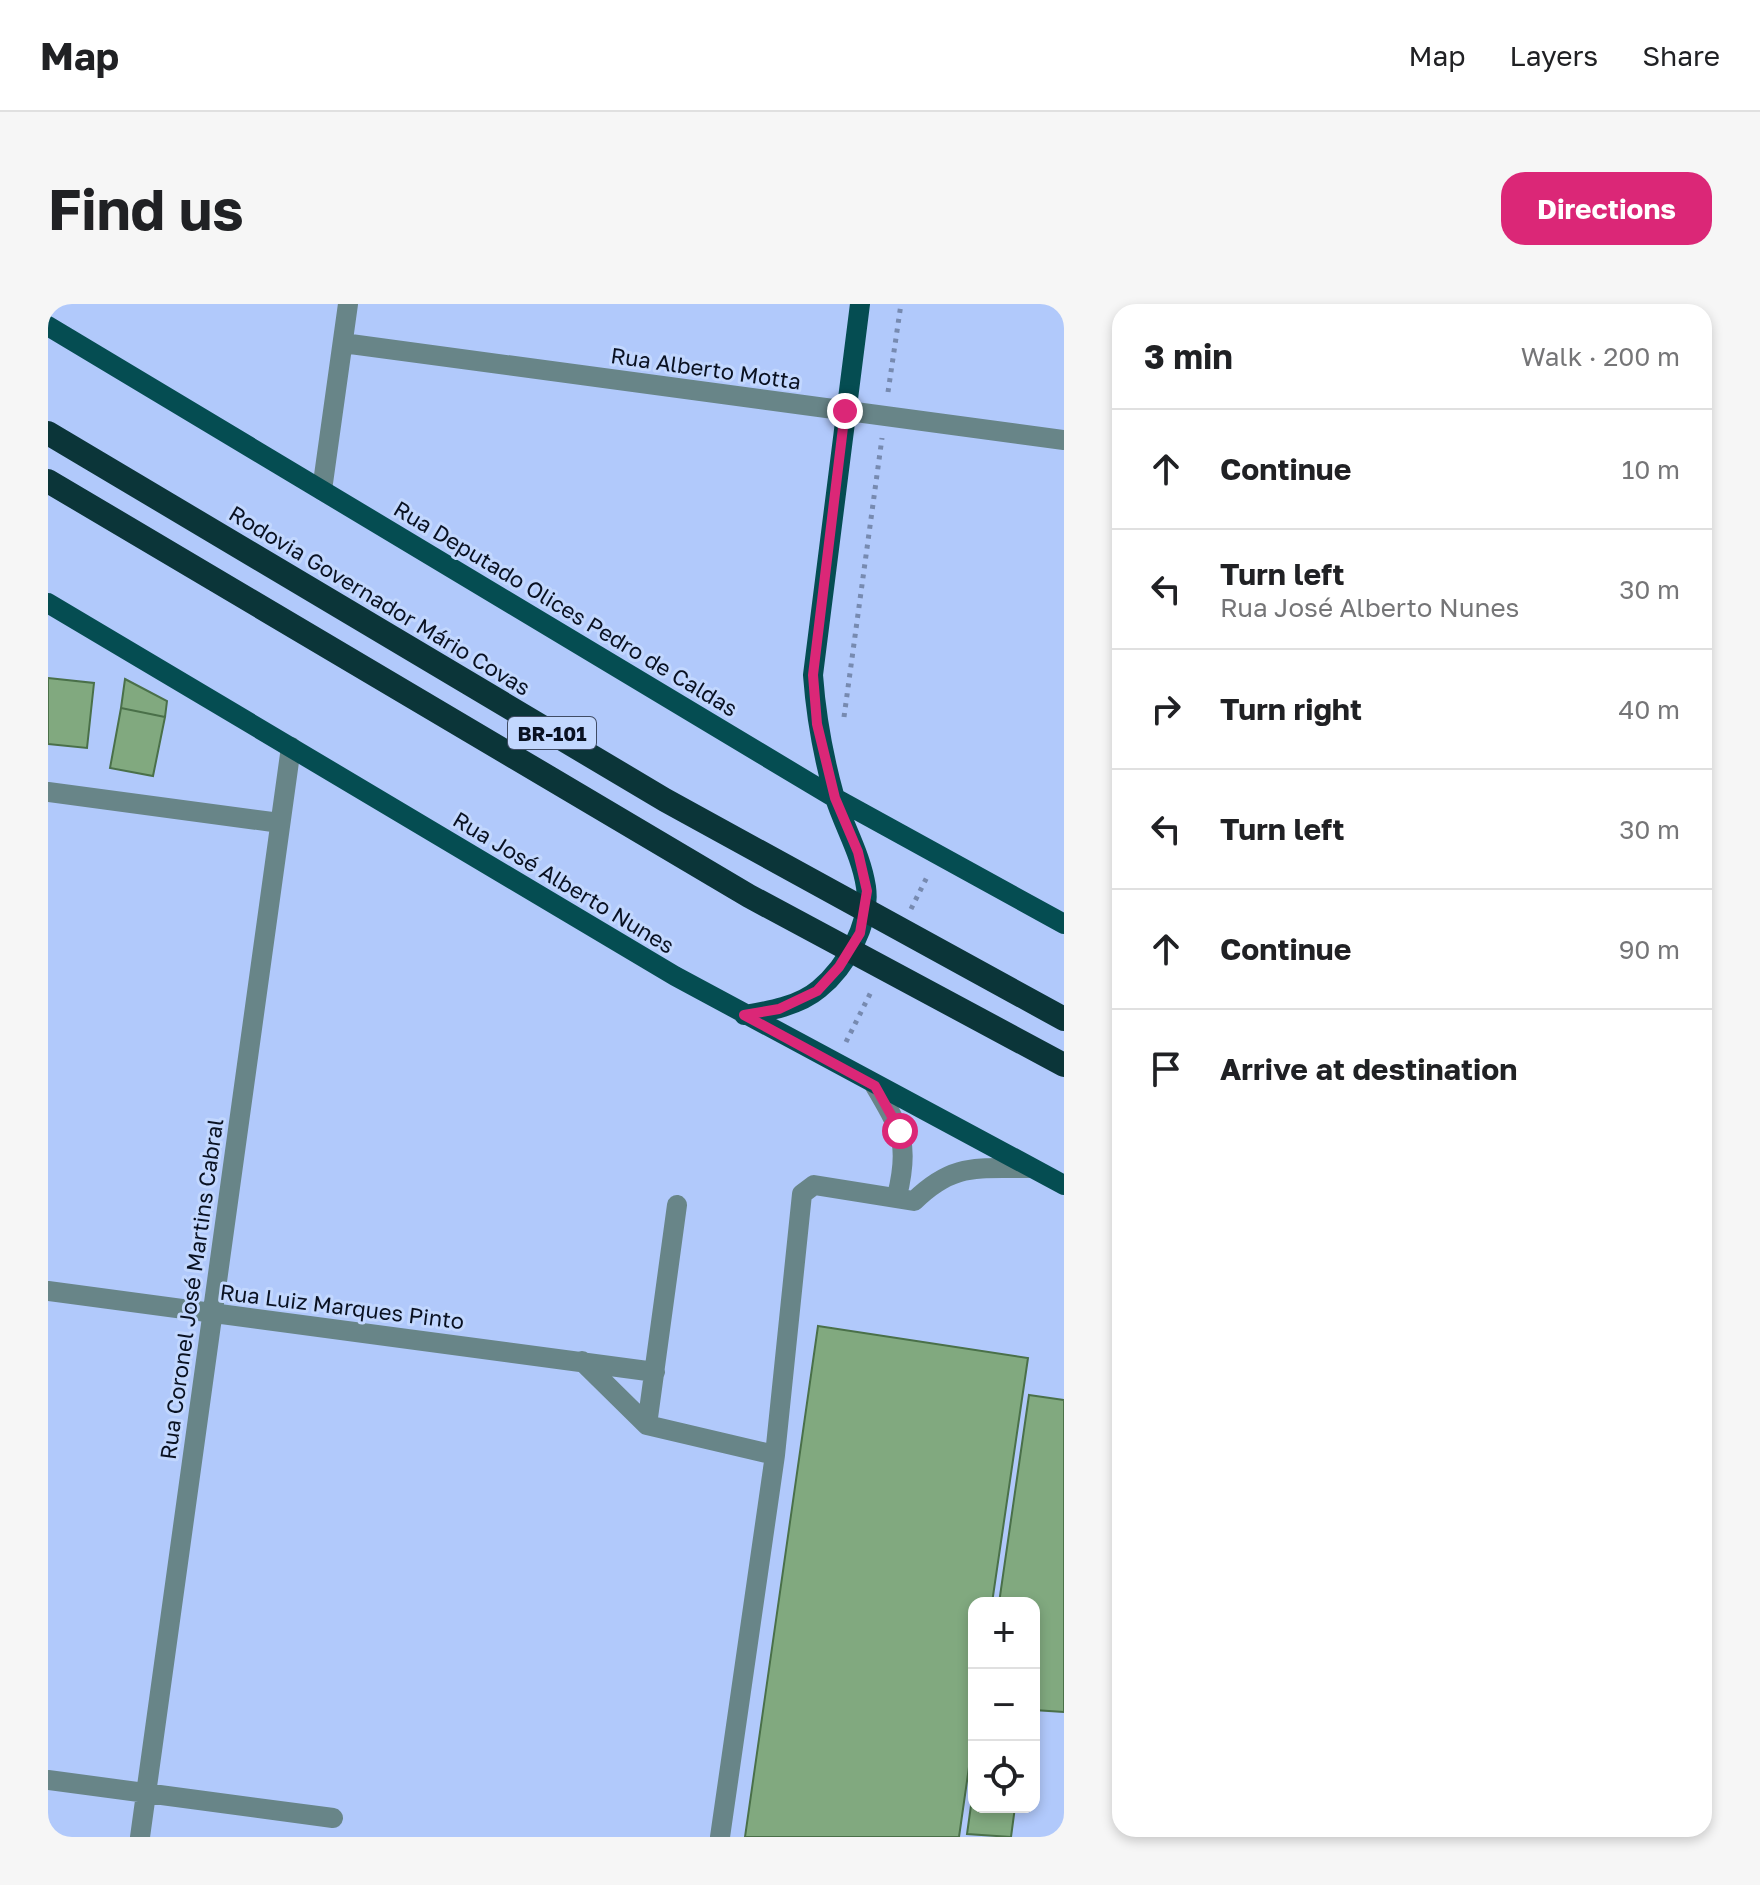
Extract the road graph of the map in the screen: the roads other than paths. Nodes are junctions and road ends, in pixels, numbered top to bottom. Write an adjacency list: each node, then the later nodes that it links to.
1 (348, 304): 4 (street)
2 (860, 304): 5 (main road)
3 (48, 326): 9 (main road, Rua Deputado Olices Pedro de Caldas)
4 (343, 343): 5 (street, Rua Alberto Motta); 9 (street)
5 (845, 411): 7 (street, Rua Alberto Motta); 13 (main road)
6 (48, 433): 17 (highway, Rodovia Governador Mário Covas / BR-101, bridge)
7 (1064, 440)
8 (48, 481): 18 (highway, BR-101, bridge)
9 (322, 490): 13 (main road, Rua Deputado Olices Pedro de Caldas)
10 (48, 603): 11 (main road, Rua José Alberto Nunes)
11 (291, 747): 14 (street, Rua Coronel José Martins Cabral); 16 (main road, Rua José Alberto Nunes)
12 (48, 792): 14 (street)
13 (835, 798): 15 (main road, Rua Deputado Olices Pedro de Caldas); 16 (main road)
14 (280, 823): 25 (street, Rua Coronel José Martins Cabral)
15 (1064, 924)
16 (744, 1015): 19 (main road, Rua José Alberto Nunes)
17 (1064, 1019)
18 (1064, 1065)
19 (875, 1086): 20 (main road, Rua José Alberto Nunes); 22 (street)
20 (1029, 1168): 21 (main road, Rua José Alberto Nunes); 22 (street)
21 (1064, 1185)
22 (905, 1198): 29 (street)
23 (677, 1205): 27 (street)
24 (48, 1291): 25 (street, Rua Luiz Marques Pinto)
25 (212, 1313): 26 (street, Rua Luiz Marques Pinto); 31 (street, Rua Coronel José Martins Cabral)
26 (582, 1361): 27 (street, Rua Luiz Marques Pinto); 28 (street)
27 (655, 1372): 28 (street)
28 (647, 1425): 29 (street)
29 (775, 1455): 34 (street)
30 (48, 1780): 31 (street)
31 (146, 1793): 32 (street); 33 (street, Rua Coronel José Martins Cabral)
32 (333, 1818)
33 (140, 1837)
34 (720, 1837)

